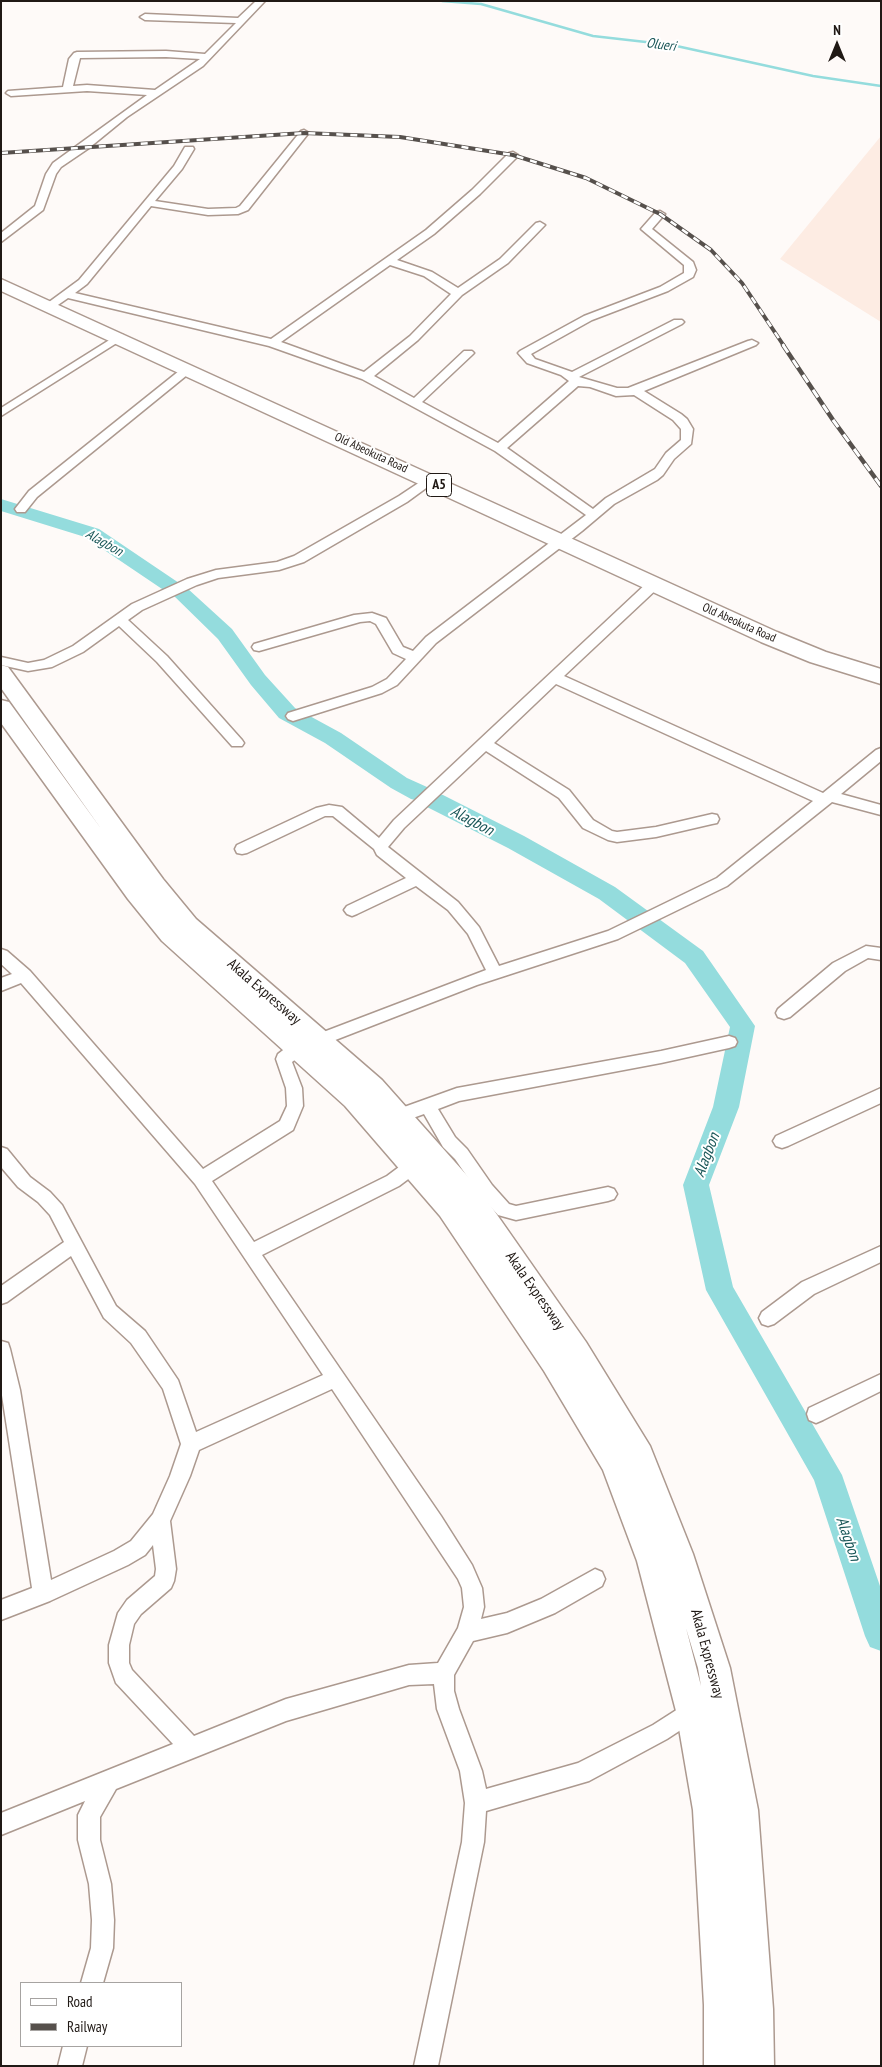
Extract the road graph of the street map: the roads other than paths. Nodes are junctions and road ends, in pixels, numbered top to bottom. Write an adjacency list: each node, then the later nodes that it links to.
1 (261, 1): 3 (street)
2 (145, 17): 3 (street)
3 (240, 21): 4 (street)
4 (208, 56): 5 (street); 7 (street)
5 (68, 88): 6 (street); 7 (street)
6 (11, 92)
7 (158, 93): 14 (street)
8 (304, 134): 11 (street)
9 (189, 149): 11 (street)
10 (513, 155): 15 (street)
11 (149, 203): 18 (street)
12 (660, 214): 26 (street)
13 (540, 225): 17 (street)
14 (1, 239)
15 (388, 261): 17 (street); 21 (street)
16 (1, 284): 18 (highway, Old Abeokuta Road / A5)
17 (458, 293): 25 (street)
18 (59, 300): 20 (highway, Old Abeokuta Road / A5); 21 (street)
19 (678, 322): 26 (street)
20 (119, 337): 24 (highway, Old Abeokuta Road / A5); 29 (street)
21 (273, 343): 25 (street)
22 (752, 343): 27 (street)
23 (468, 353): 28 (street)
24 (188, 369): 31 (highway, Old Abeokuta Road / A5); 32 (street)
25 (366, 377): 28 (street)
26 (574, 379): 27 (street); 30 (street)
27 (636, 391): 33 (street)
28 (415, 403): 30 (street)
29 (1, 413)
30 (499, 448): 33 (street)
31 (430, 480): 34 (highway, Old Abeokuta Road / A5); 36 (street)
32 (21, 508)
33 (594, 515): 34 (street)
34 (561, 541): 35 (highway, Old Abeokuta Road / A5); 38 (street)
35 (654, 584): 41 (street); 42 (highway, Old Abeokuta Road / A5)
36 (120, 620): 39 (street); 45 (street)
37 (259, 647): 38 (street)
38 (416, 658): 44 (street)
39 (1, 661)
40 (1, 672): 62 (main road, Akala Expressway)
41 (554, 677): 46 (street); 48 (street)
42 (881, 677)
43 (1, 707): 62 (main road, Akala Expressway)
44 (293, 716)
45 (237, 743)
46 (484, 743): 50 (street); 51 (street)
47 (881, 753): 48 (street)
48 (826, 798): 49 (street); 57 (street)
49 (881, 810)
50 (712, 818)
51 (381, 847): 52 (street); 53 (street)
52 (242, 849)
53 (417, 879): 54 (street); 57 (street)
54 (352, 910)
55 (881, 954): 60 (street)
56 (1, 955): 58 (street)
57 (495, 973): 62 (street)
58 (24, 975): 59 (street); 69 (street)
59 (1, 986)
60 (784, 1013)
61 (729, 1042): 64 (street)
62 (308, 1044): 65 (main road, Akala Expressway); 68 (main road, Akala Expressway); 69 (street)
63 (881, 1095): 66 (street)
64 (428, 1106): 65 (street); 70 (street)
65 (399, 1116): 77 (main road, Akala Expressway)
66 (782, 1142)
67 (1, 1154): 71 (street)
68 (413, 1166): 72 (street); 77 (main road, Akala Expressway)
69 (201, 1179): 72 (street)
70 (608, 1194)
71 (74, 1244): 74 (street); 81 (street)
72 (251, 1252): 78 (street)
73 (881, 1254): 75 (street)
74 (1, 1296)
75 (768, 1318)
76 (1, 1349): 84 (street)
77 (565, 1356): 88 (main road, Akala Expressway); 98 (main road, Akala Expressway)
78 (336, 1378): 81 (street); 86 (street)
79 (881, 1382): 80 (street)
80 (816, 1414)
81 (191, 1444): 82 (street)
82 (160, 1521): 84 (street); 89 (street)
83 (596, 1579): 86 (street)
84 (43, 1594): 85 (street)
85 (1, 1610)
86 (468, 1632): 87 (street)
87 (444, 1673): 89 (street); 91 (street)
88 (692, 1712): 91 (street); 97 (main road, Akala Expressway)
89 (191, 1748): 90 (street)
90 (109, 1780): 92 (street); 93 (street)
91 (476, 1803): 96 (street)
92 (1, 1824)
93 (92, 1982)
94 (75, 2047): 95 (street)
95 (70, 2066)
96 (426, 2066)
97 (722, 2066)
98 (756, 2066)

